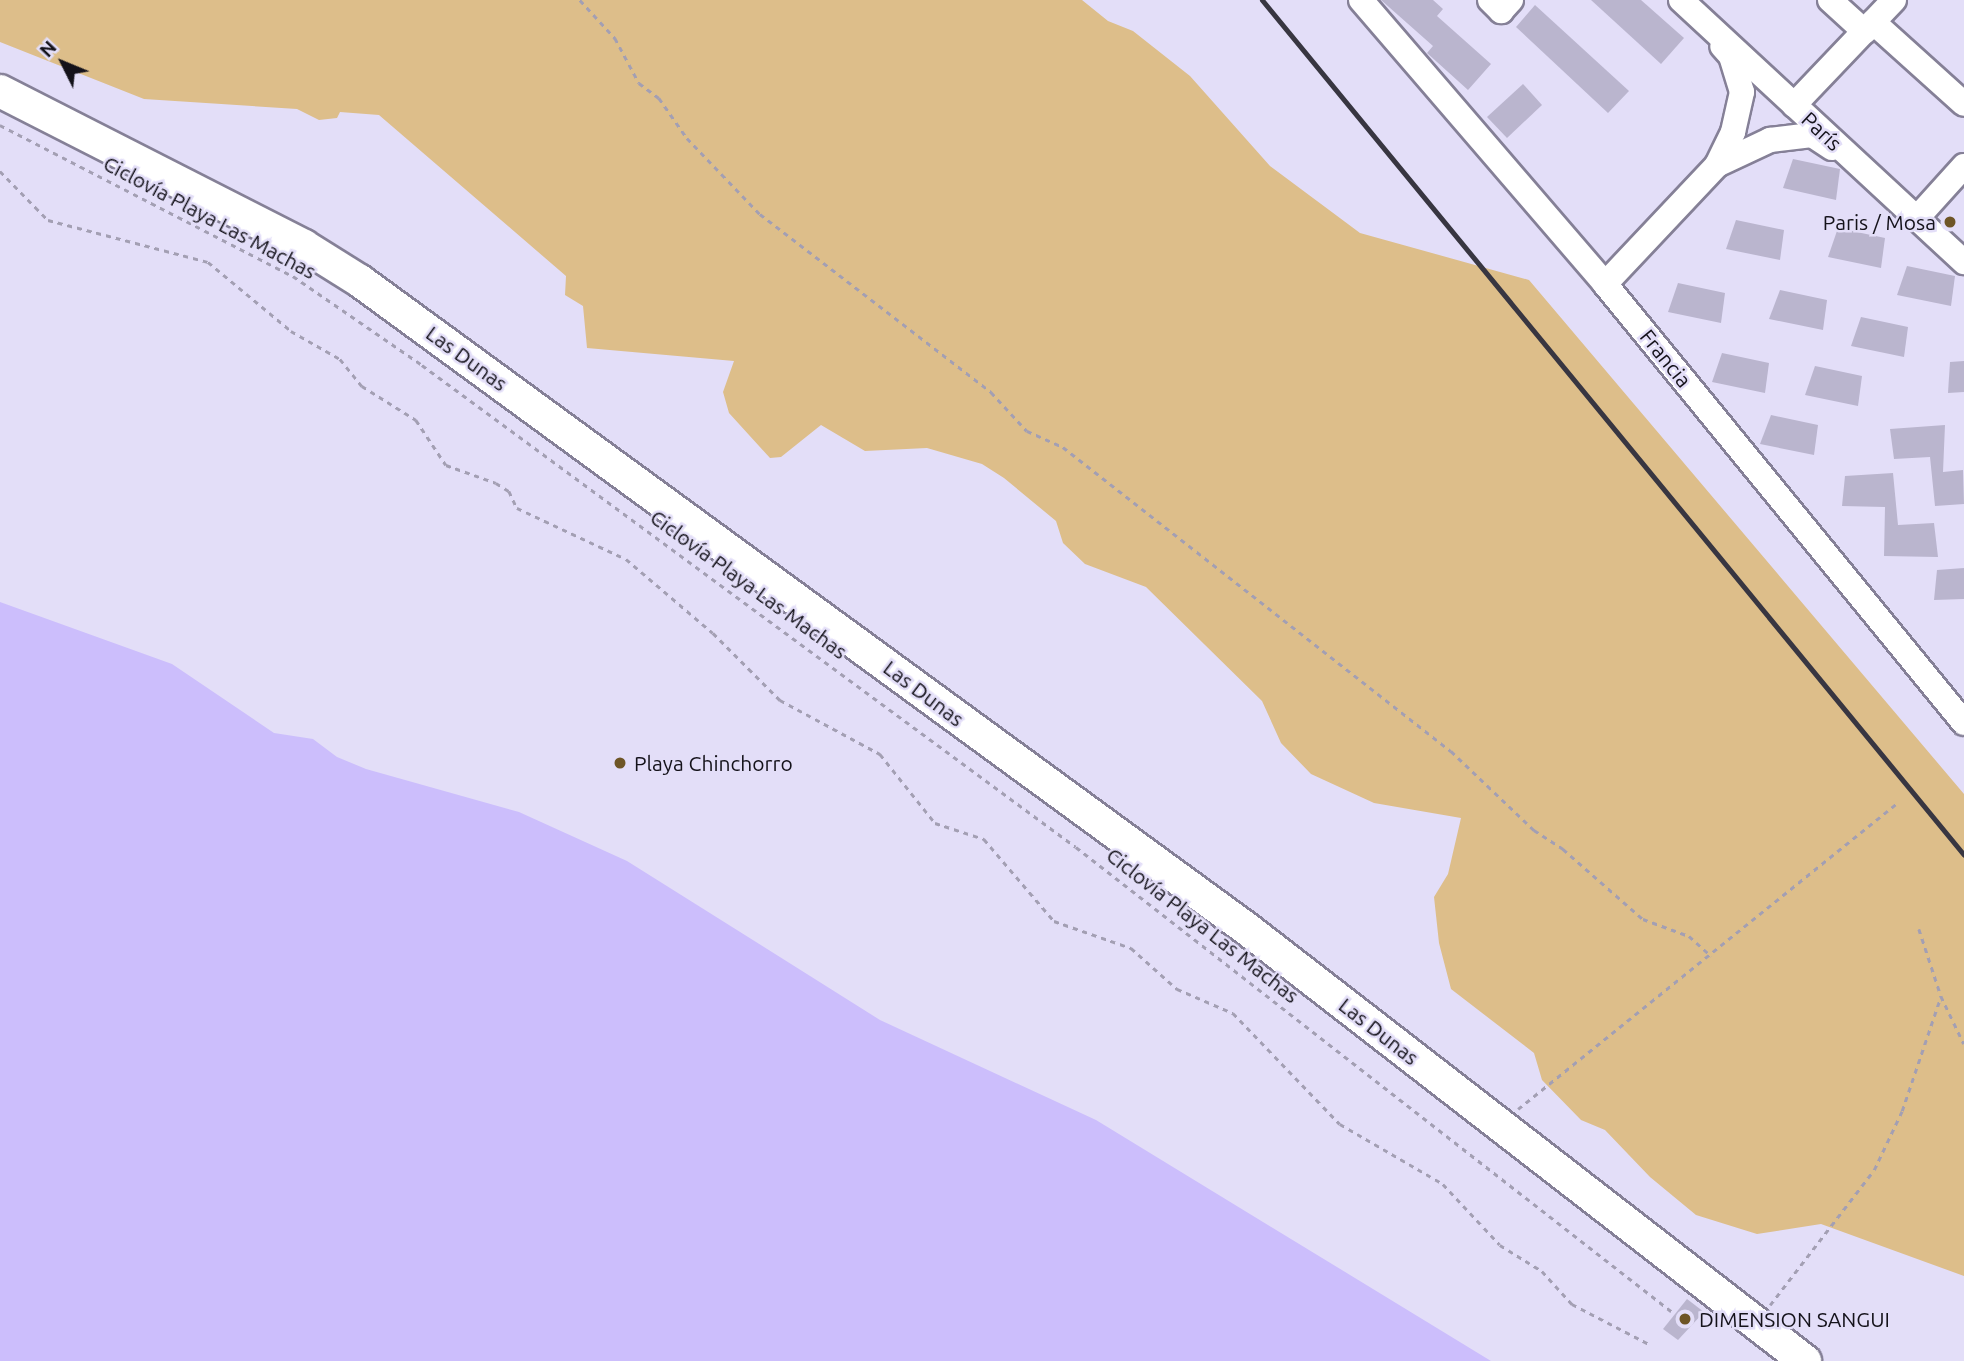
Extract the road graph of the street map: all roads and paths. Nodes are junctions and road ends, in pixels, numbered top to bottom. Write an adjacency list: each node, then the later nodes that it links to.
1 (580, 0): 22 (path)
2 (1361, 0): 18 (street, Francia)
3 (1681, 0): 6 (street, París)
4 (1830, 0): 7 (street)
5 (1894, 0): 7 (street)
6 (1700, 18): 10 (street, París); 12 (street)
7 (1869, 27): 9 (street); 10 (street)
8 (0, 91): 25 (main road, Las Dunas)
9 (1964, 104)
10 (1794, 105): 13 (street, París)
11 (0, 125): 26 (path, Ciclovía Playa Las Machas)
12 (1717, 164): 13 (street); 18 (street)
13 (1859, 165): 16 (street, París)
14 (1964, 166): 16 (street)
15 (0, 172): 28 (path)
16 (1917, 218): 17 (street, París)
17 (1964, 262)
18 (1605, 284): 19 (street, Francia)
19 (1964, 723)
20 (1899, 802): 22 (path)
21 (1919, 929): 23 (path)
22 (1711, 956): 25 (path)
23 (1941, 996): 24 (path); 27 (path)
24 (1964, 1044)
25 (1499, 1125): 27 (main road, Las Dunas)
26 (1671, 1311)
27 (1754, 1322): 29 (main road, Las Dunas)
28 (1649, 1344)
29 (1805, 1361)

